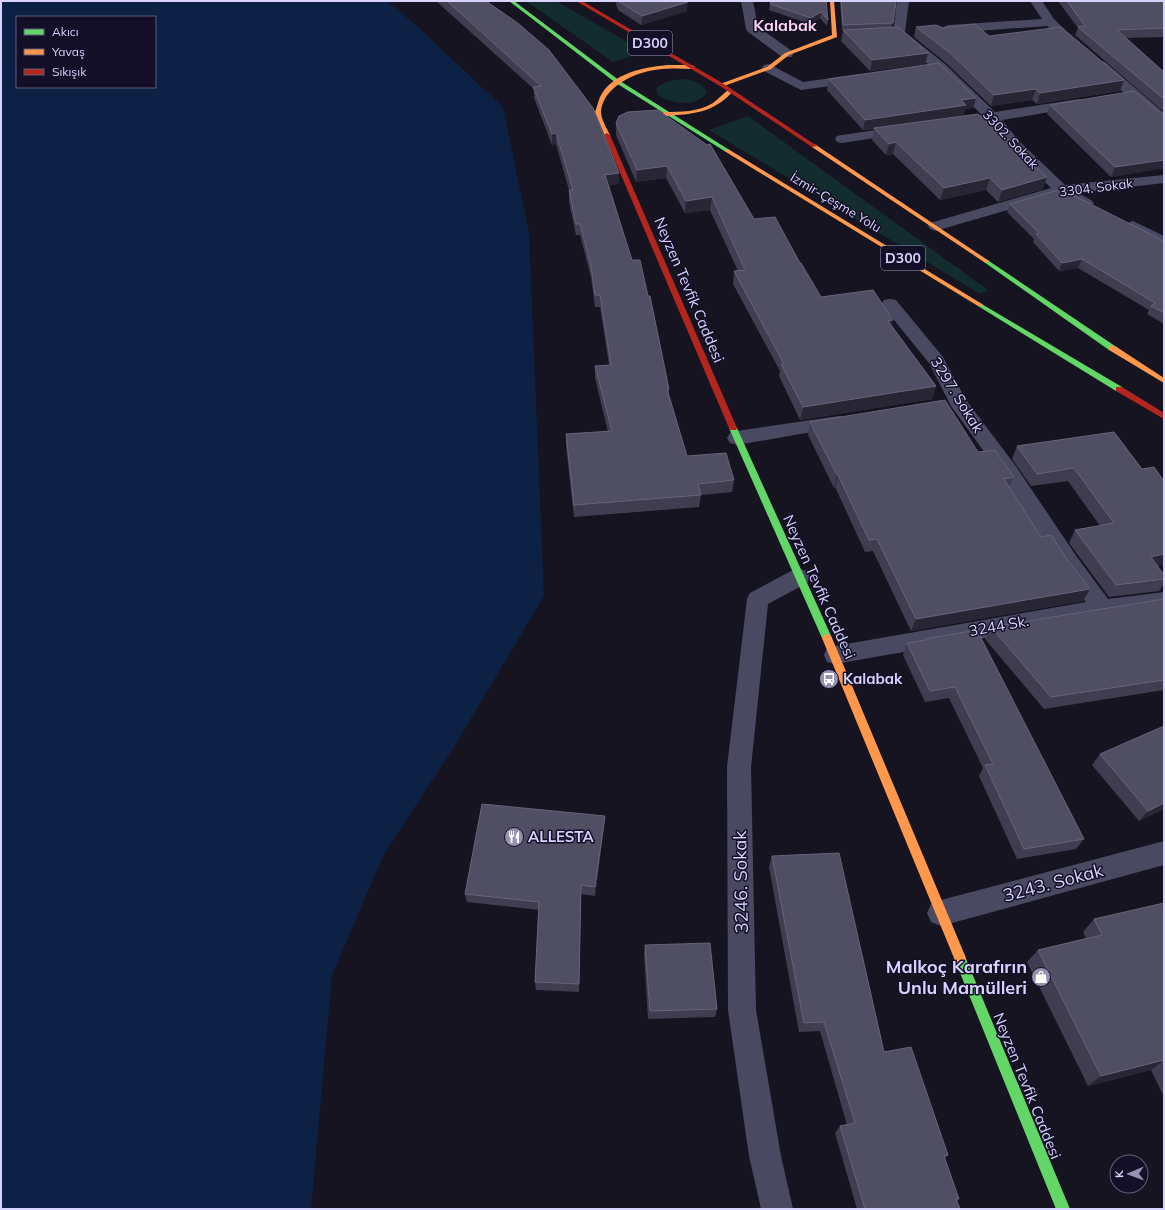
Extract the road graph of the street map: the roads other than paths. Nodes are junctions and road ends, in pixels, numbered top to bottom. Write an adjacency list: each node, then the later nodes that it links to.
1 (511, 1): 20 (main road, D300)
2 (578, 1): 15 (main road, D300)
3 (747, 1): 13 (street)
4 (832, 1): 13 (main road)
5 (903, 1): 10 (street)
6 (1036, 1): 7 (street)
7 (1050, 22): 8 (street); 12 (street)
8 (938, 30)
9 (915, 32): 10 (street)
10 (899, 33): 11 (street); 16 (street, 3302. Sokak)
11 (883, 34)
12 (1068, 37)
13 (787, 54): 17 (main road)
14 (1091, 58): 23 (street)
15 (693, 67): 20 (main road); 21 (main road, D300)
16 (940, 67): 18 (street); 28 (street, 3302. Sokak)
17 (770, 68): 19 (street); 21 (main road)
18 (924, 69)
19 (870, 77)
20 (618, 82): 27 (main road, İzmir-Çeşme Yolu / D300); 33 (main road, Neyzen Tevfik Caddesi)
21 (722, 85): 22 (main road, D300)
22 (730, 90): 27 (main road); 39 (main road, D300)
23 (1133, 94): 24 (street); 30 (street)
24 (1118, 96)
25 (1094, 100): 28 (street)
26 (649, 114): 27 (main road)
27 (669, 114): 43 (main road, İzmir-Çeşme Yolu / D300)
28 (992, 117): 29 (street); 36 (street, 3302. Sokak)
29 (969, 120)
30 (1164, 120)
31 (613, 124): 33 (main road)
32 (914, 129): 34 (street)
33 (607, 134): 45 (main road, Neyzen Tevfik Caddesi)
34 (842, 139)
35 (1164, 179): 36 (street, 3304. Sokak)
36 (1061, 190): 37 (street, 3302. Sokak); 39 (street, 3304. Sokak)
37 (1095, 207)
38 (1123, 221): 40 (street)
39 (936, 226): 42 (main road, D300)
40 (1164, 242)
41 (890, 304): 48 (street, 3297. Sokak)
42 (1164, 381)
43 (1164, 416)
44 (856, 419): 45 (street)
45 (738, 438): 46 (main road, Neyzen Tevfik Caddesi)
46 (799, 577): 49 (main road, Neyzen Tevfik Caddesi); 52 (street, 3246. Sokak)
47 (1164, 600): 48 (street, 3244 Sk.)
48 (1103, 608): 49 (street, 3244 Sk.)
49 (834, 655): 51 (main road, Neyzen Tevfik Caddesi)
50 (1164, 854): 51 (street, 3243. Sokak)
51 (941, 913): 53 (main road, Neyzen Tevfik Caddesi)
52 (777, 1209)
53 (1063, 1209)

